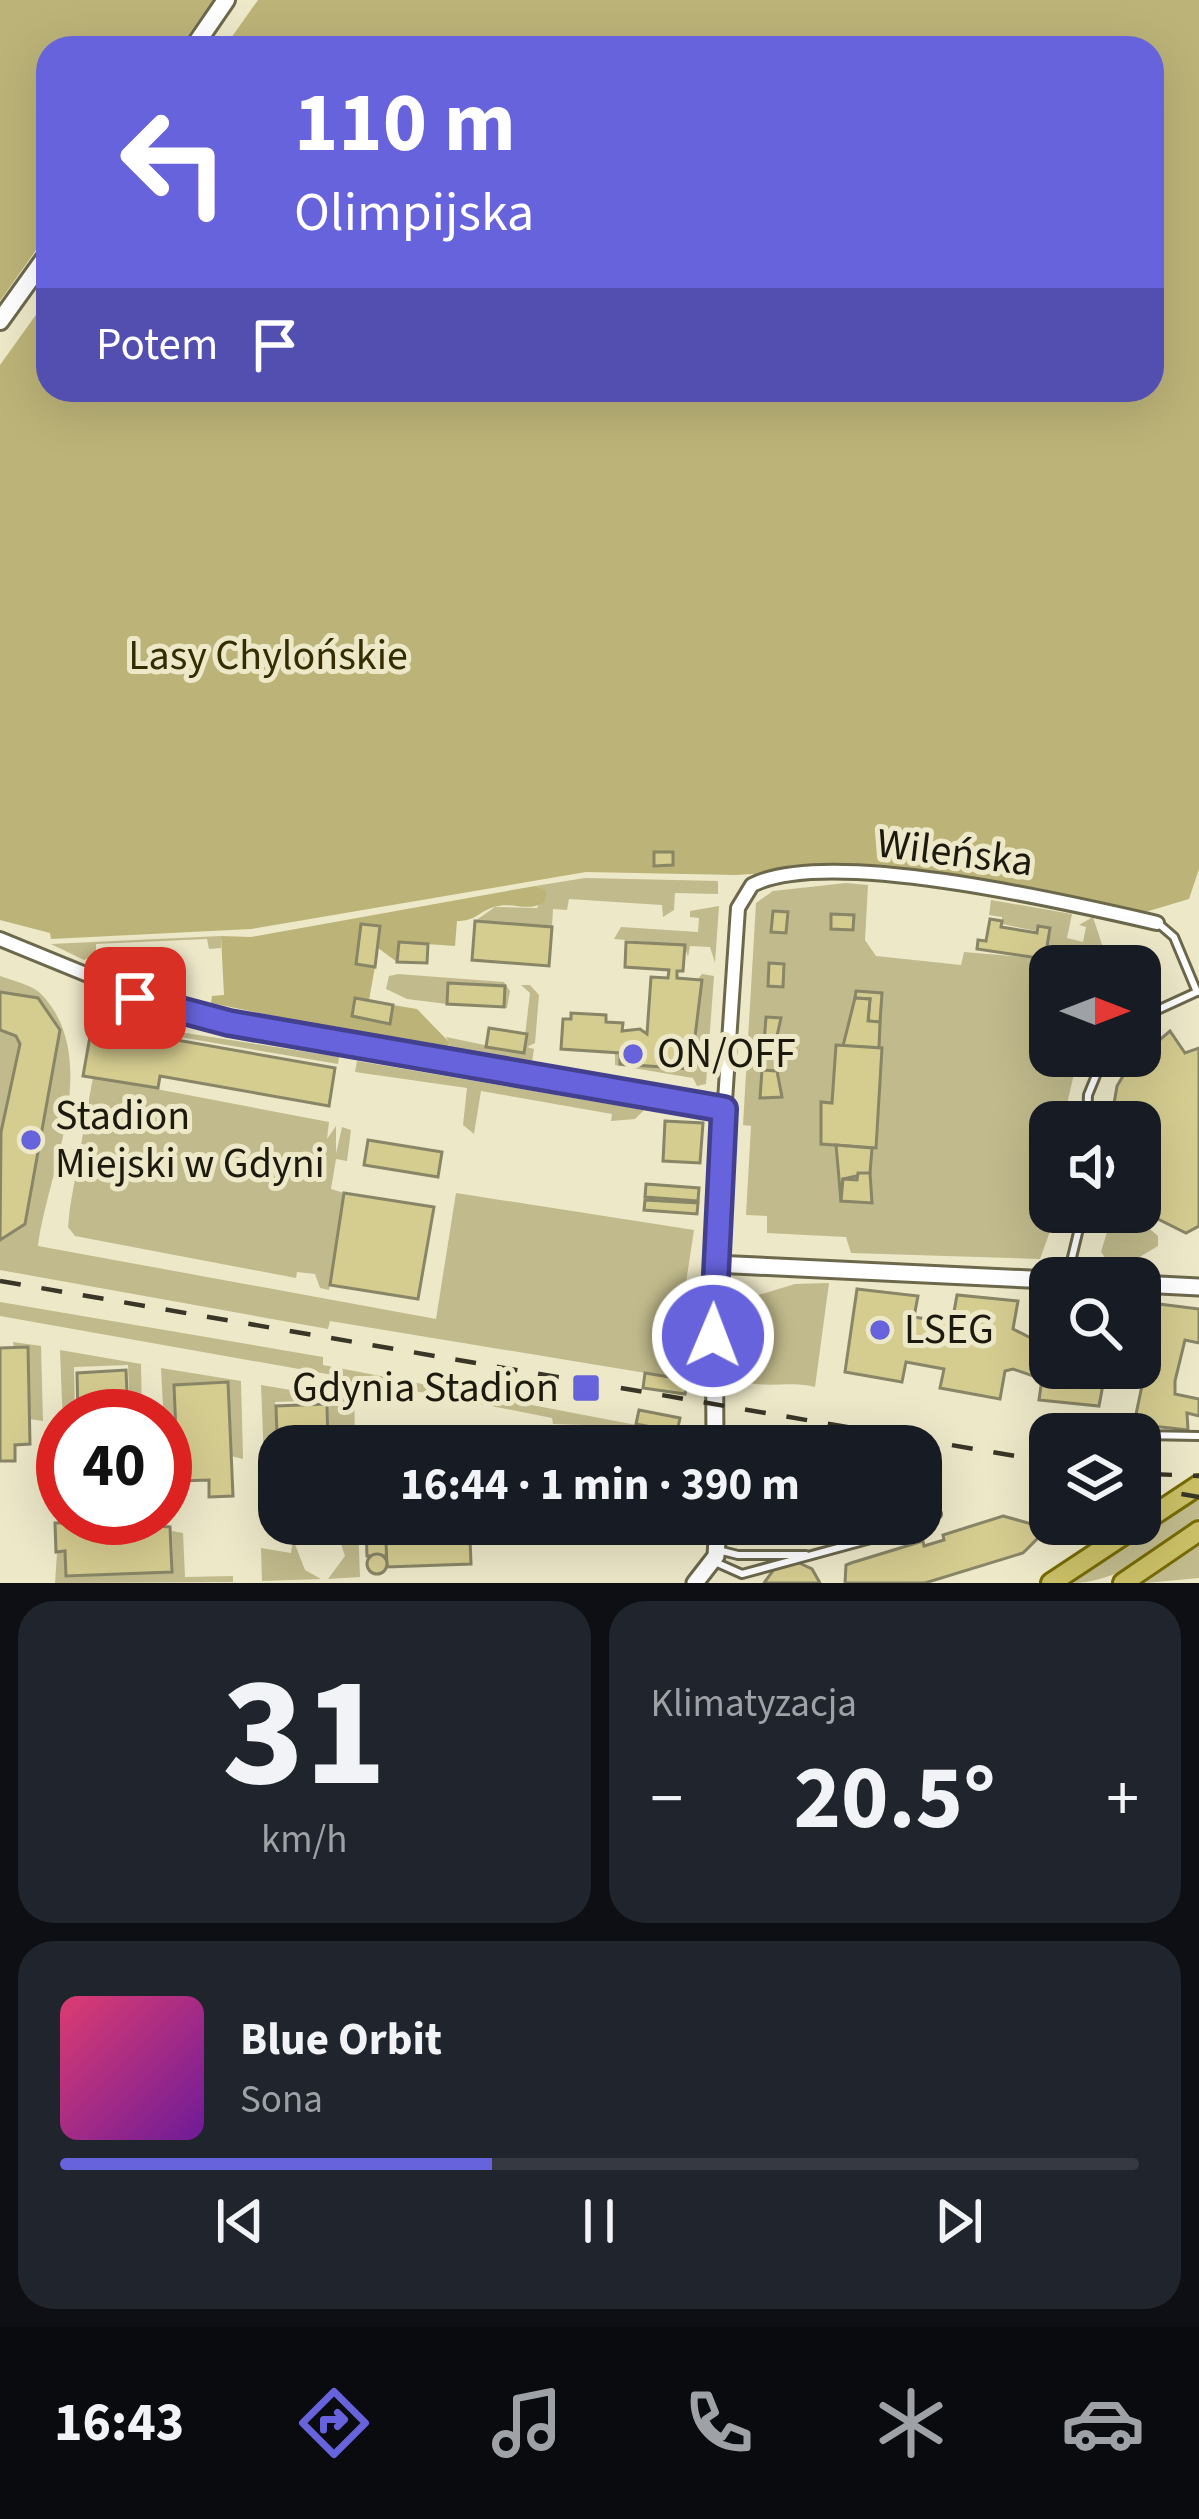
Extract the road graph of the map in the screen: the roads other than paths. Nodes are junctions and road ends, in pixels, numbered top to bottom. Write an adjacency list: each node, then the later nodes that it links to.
1 (226, 0): 2 (main road)
2 (201, 36)
3 (36, 271): 4 (main road)
4 (0, 321)
5 (1157, 922): 7 (lane); 9 (street, Wileńska)
6 (0, 939): 9 (street)
7 (1198, 992): 8 (lane)
8 (1161, 1009)
9 (724, 1109): 10 (street)
10 (714, 1264): 11 (street); 14 (street)
11 (1029, 1279)
12 (1161, 1285): 13 (street)
13 (1199, 1286)
14 (716, 1425)
15 (1161, 1435): 16 (lane)
16 (1199, 1436)
17 (1199, 1485): 25 (main road)
18 (1199, 1531): 26 (main road)
19 (715, 1545): 22 (street)
20 (851, 1545): 21 (lane)
21 (816, 1555): 22 (lane); 22 (lane)
22 (713, 1560): 23 (street); 24 (street)
23 (677, 1583)
24 (695, 1583)
25 (1051, 1583)
26 (1123, 1583)

